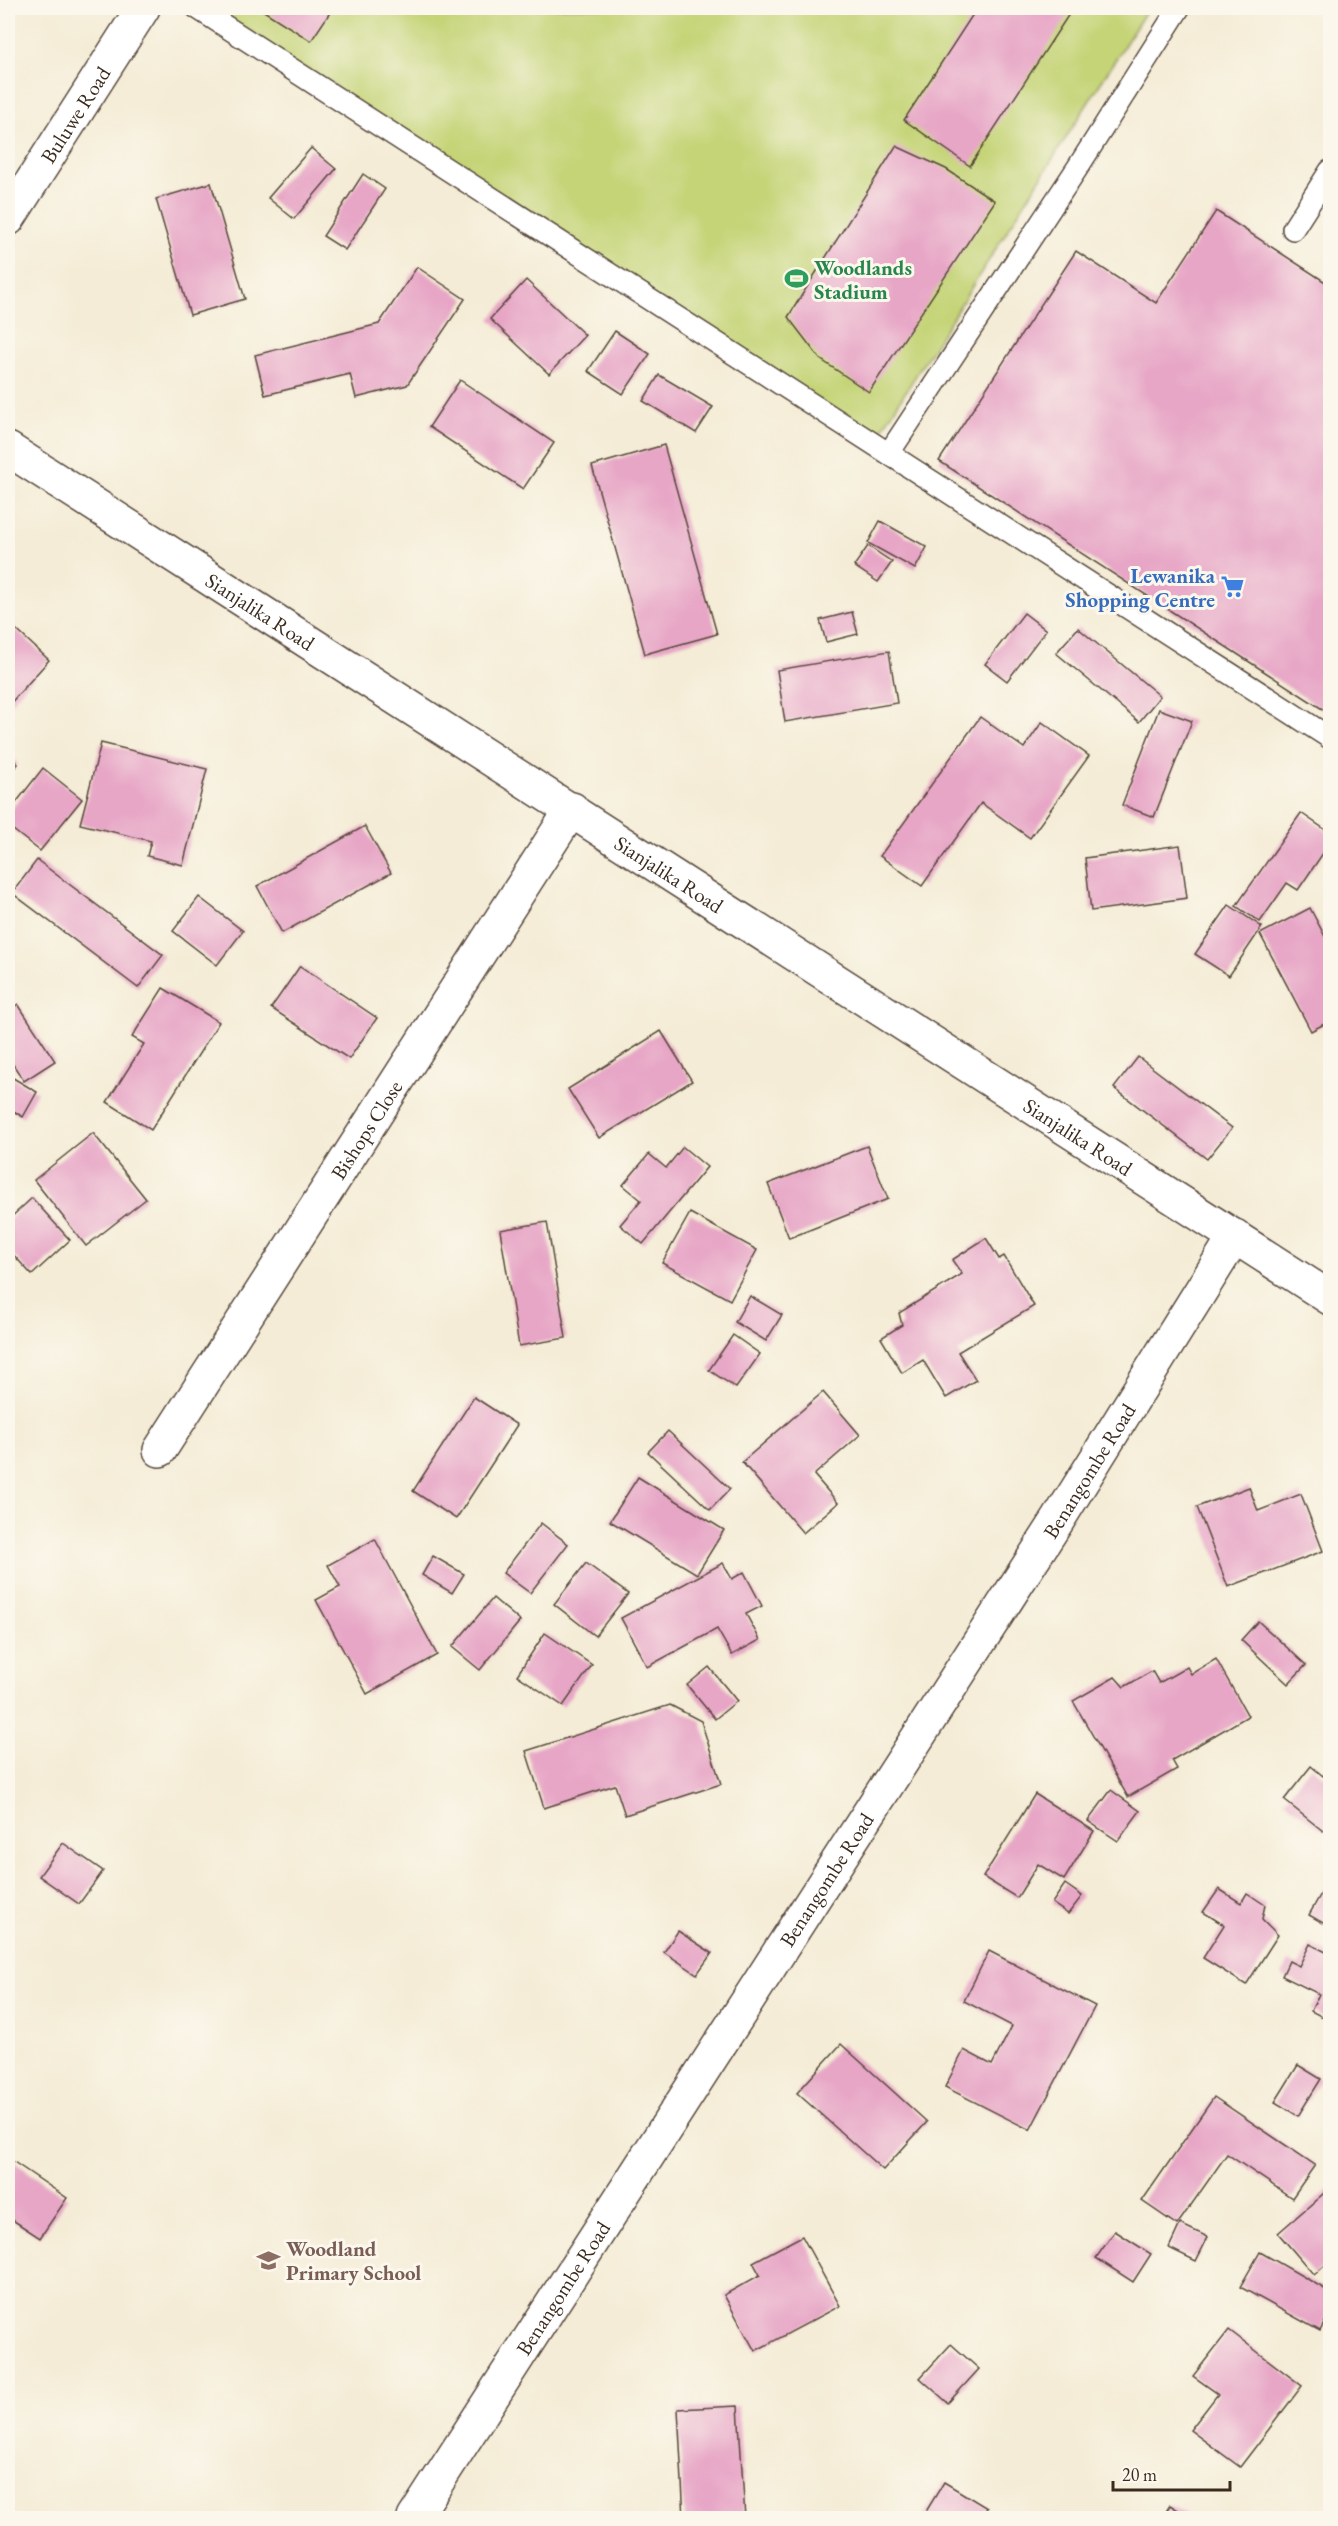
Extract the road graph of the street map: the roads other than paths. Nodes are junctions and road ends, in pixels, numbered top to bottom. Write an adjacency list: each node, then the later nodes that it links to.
1 (143, 8): 5 (street, Buluwe Road)
2 (197, 8): 8 (lane)
3 (1179, 8): 8 (lane)
4 (1330, 171): 6 (lane)
5 (8, 219)
6 (1293, 229)
7 (8, 448): 10 (street, Sianjalika Road)
8 (889, 453): 9 (lane)
9 (1330, 738)
10 (572, 809): 11 (street, Sianjalika Road); 13 (street, Bishops Close)
11 (1235, 1236): 12 (street, Sianjalika Road); 14 (street, Benangombe Road)
12 (1330, 1298)
13 (160, 1450)
14 (414, 2518)

